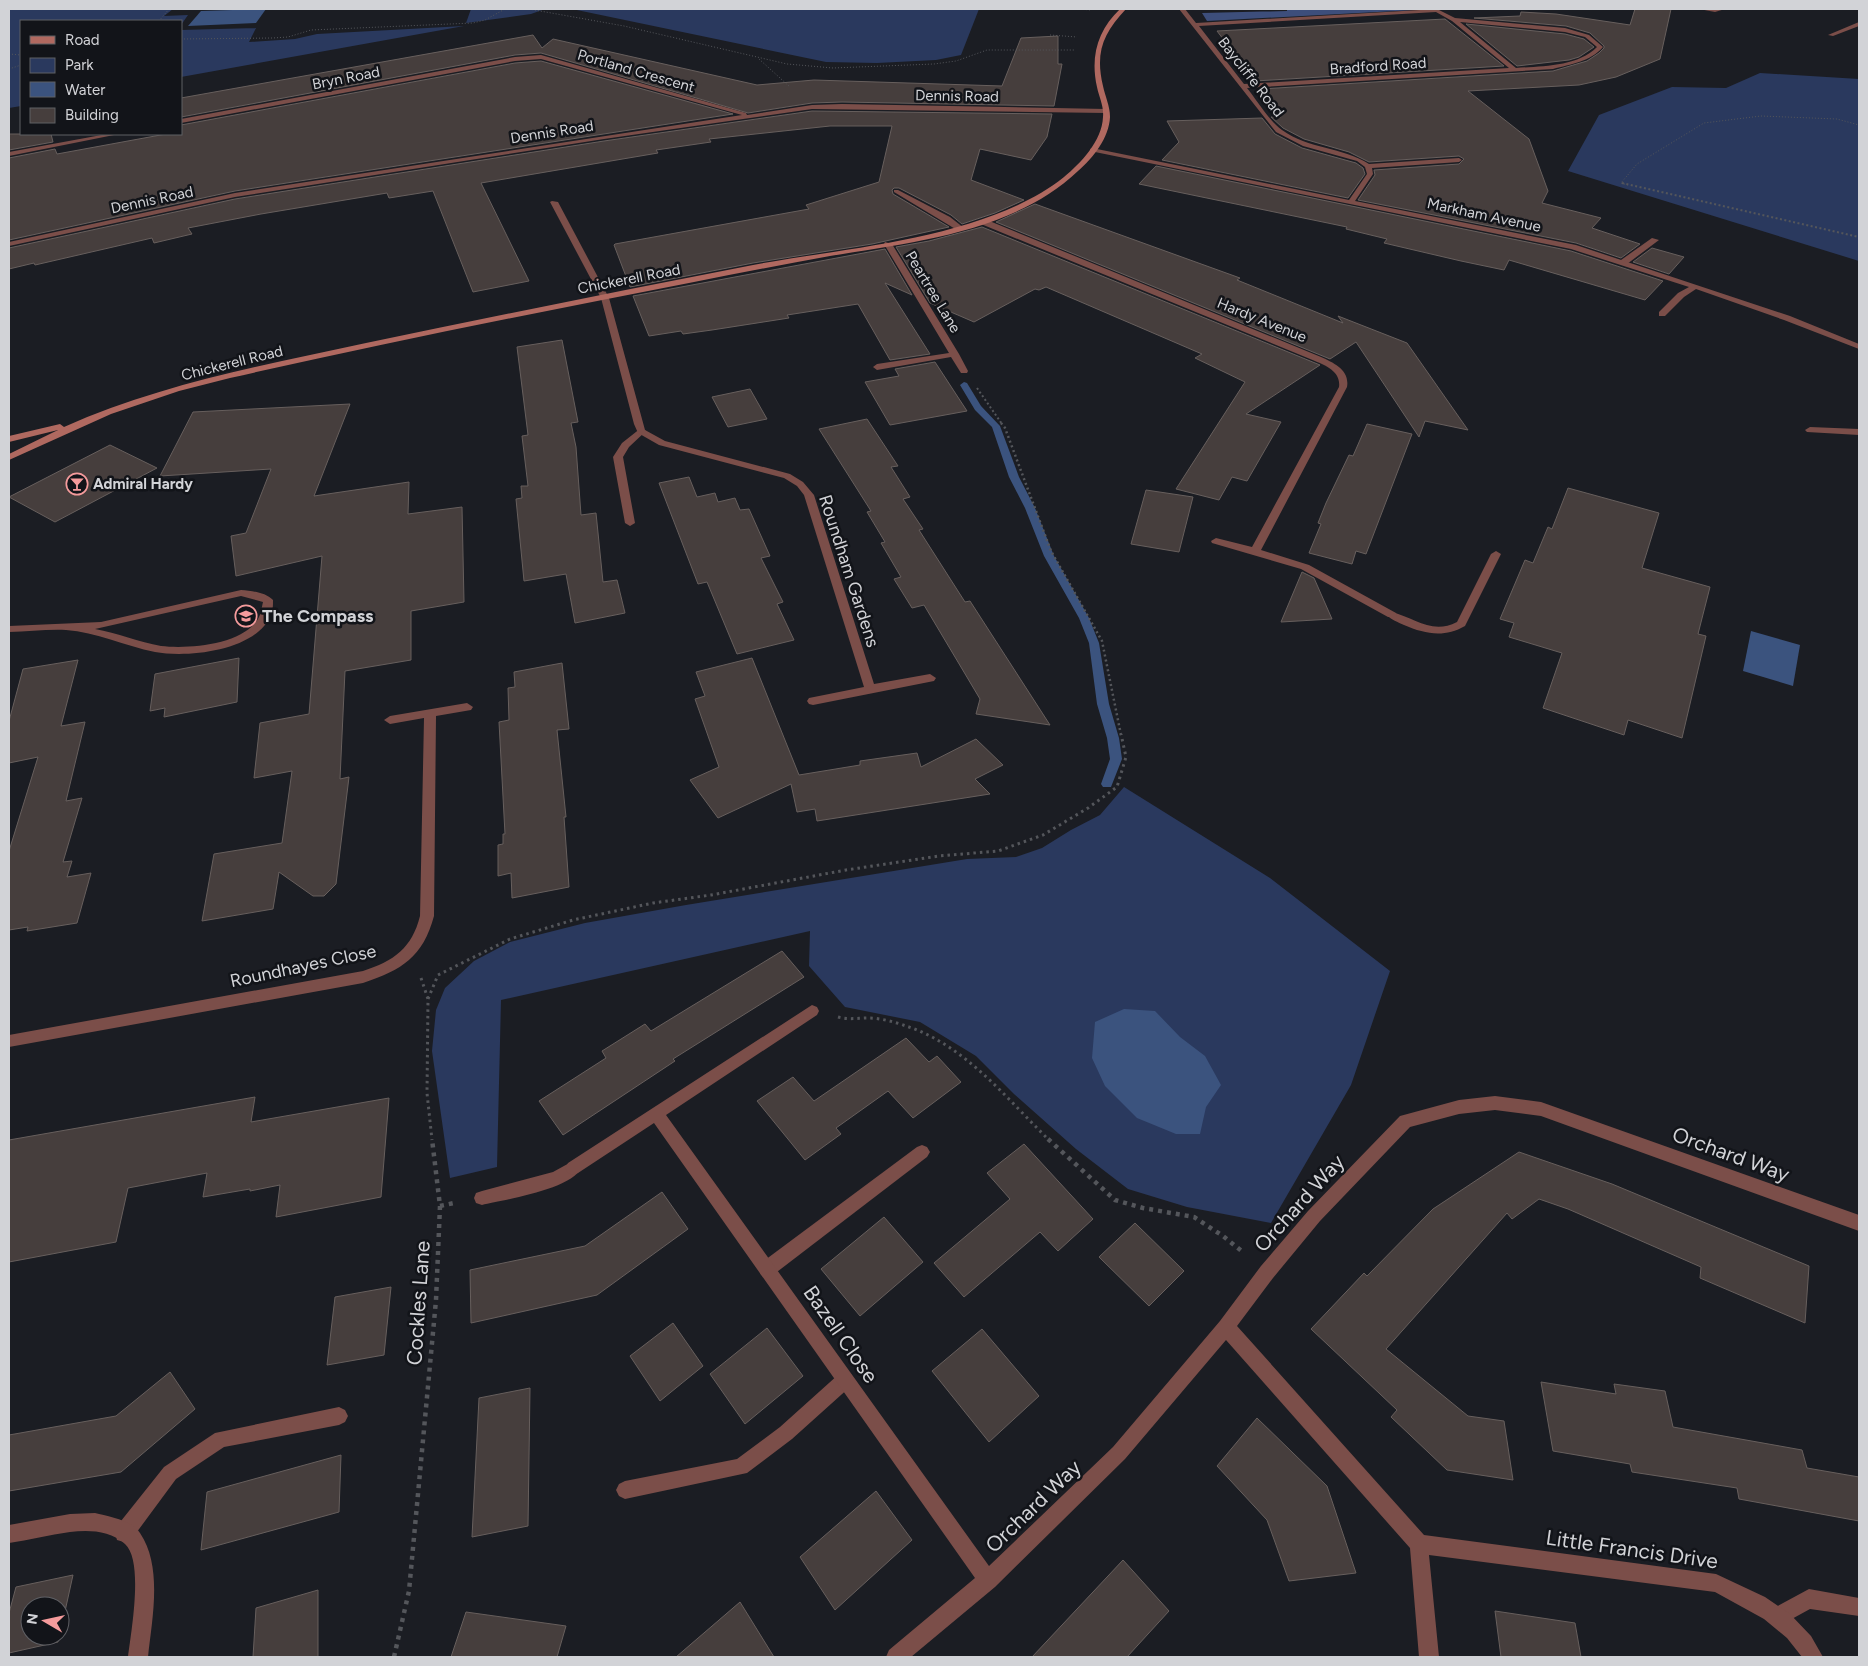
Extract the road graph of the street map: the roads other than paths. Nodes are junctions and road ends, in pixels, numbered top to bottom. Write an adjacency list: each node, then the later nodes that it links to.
1 (1123, 9): 13 (main road, Chickerell Road)
2 (1182, 9): 8 (street, Baycliffe Road)
3 (1702, 9): 4 (street)
4 (1722, 9)
5 (1434, 10): 6 (street, Bradford Road); 8 (street)
6 (1454, 20): 11 (street, Bradford Road); 11 (street, Bradford Road)
7 (1859, 24): 9 (street)
8 (1195, 25): 12 (street, Baycliffe Road)
9 (1831, 35)
10 (515, 59): 14 (street, Portland Crescent); 15 (street, Bryn Road)
11 (1515, 70): 12 (street, Bradford Road)
12 (1242, 86): 20 (street, Baycliffe Road)
13 (1106, 111): 14 (street, Dennis Road); 17 (main road, Chickerell Road)
14 (749, 115): 27 (street, Dennis Road)
15 (182, 122)
16 (111, 135): 18 (street)
17 (1092, 150): 23 (street, Markham Avenue); 24 (main road, Chickerell Road)
18 (9, 154)
19 (1459, 160): 20 (street)
20 (1368, 166): 23 (street)
21 (896, 191): 25 (street)
22 (554, 202): 31 (street)
23 (1351, 202): 29 (street, Markham Avenue)
24 (984, 222): 25 (main road, Chickerell Road); 45 (street, Hardy Avenue)
25 (960, 228): 28 (main road, Chickerell Road)
26 (1655, 240): 29 (street)
27 (9, 244)
28 (888, 244): 31 (main road, Chickerell Road); 34 (street, Peartree Lane)
29 (1624, 262): 30 (street, Markham Avenue)
30 (1695, 286): 32 (street); 33 (street, Markham Avenue)
31 (605, 298): 37 (main road, Chickerell Road); 39 (street)
32 (1662, 314)
33 (1859, 347)
34 (955, 354): 35 (street, Peartree Lane); 36 (street, Peartree Lane)
35 (877, 366)
36 (964, 371)
37 (89, 420): 41 (main road); 42 (main road, Chickerell Road)
38 (1810, 430): 40 (street)
39 (641, 431): 43 (street); 50 (street, Roundham Gardens)
40 (1859, 432)
41 (9, 439)
42 (9, 456)
43 (630, 523)
44 (1216, 541): 45 (street)
45 (1255, 552): 46 (street)
46 (1496, 554)
47 (70, 628): 47 (street); 48 (street)
48 (9, 629)
49 (930, 678): 50 (street)
50 (870, 689): 51 (street)
51 (813, 701)
52 (467, 707): 53 (street)
53 (430, 713): 54 (street); 56 (street, Roundhayes Close)
54 (390, 720)
55 (812, 1011): 57 (street)
56 (9, 1041)
57 (656, 1113): 59 (street); 61 (street, Bazell Close)
58 (922, 1152): 61 (street)
59 (482, 1198)
60 (1859, 1223): 62 (street, Orchard Way)
61 (768, 1269): 63 (street, Bazell Close)
62 (1226, 1327): 68 (street); 69 (street, Orchard Way)
63 (846, 1380): 65 (street); 69 (street, Bazell Close)
64 (339, 1416): 66 (street)
65 (625, 1490)
66 (124, 1532): 67 (street); 72 (street)
67 (9, 1534)
68 (1419, 1544): 71 (street, Little Francis Drive); 74 (street)
69 (988, 1580): 73 (street, Orchard Way)
70 (1859, 1607): 71 (street)
71 (1779, 1616): 75 (street, Little Francis Drive)
72 (138, 1657)
73 (896, 1657)
74 (1429, 1657)
75 (1813, 1657)

